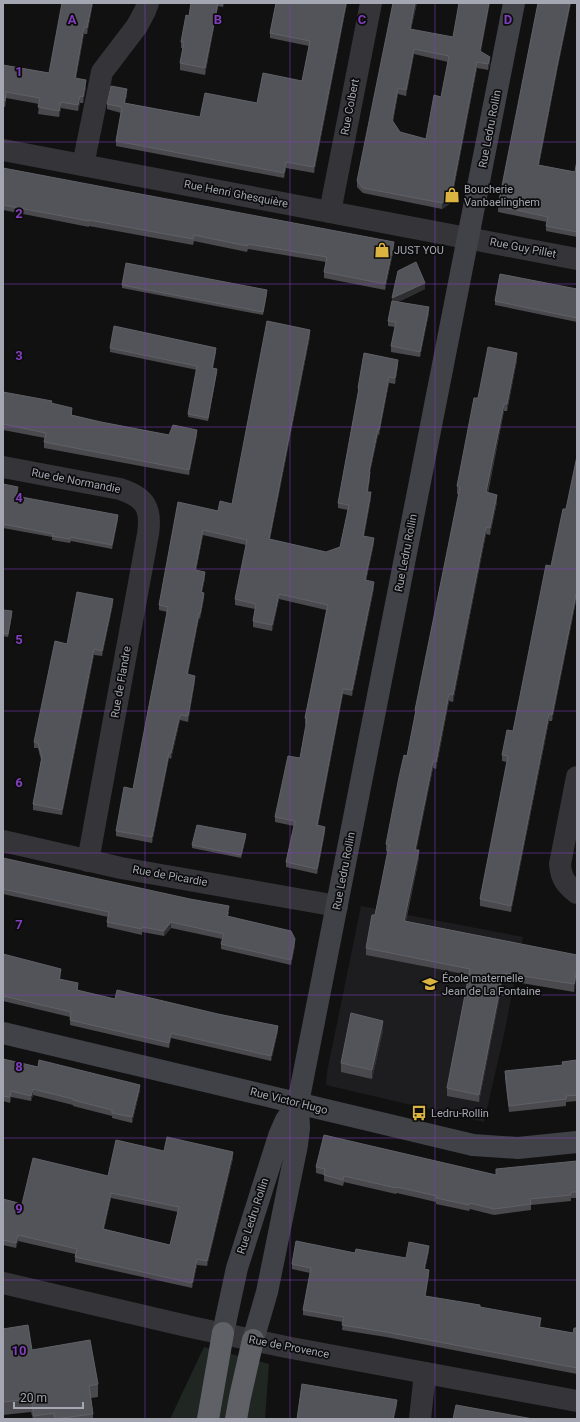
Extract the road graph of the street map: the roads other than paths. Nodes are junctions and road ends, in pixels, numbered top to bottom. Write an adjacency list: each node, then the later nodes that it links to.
1 (148, 3): 5 (street)
2 (371, 3): 6 (street, Rue Colbert)
3 (514, 3): 7 (street, Rue Ledru Rollin)
4 (3, 150): 5 (street, Rue Henri Ghesquière)
5 (83, 165): 6 (street, Rue Henri Ghesquière)
6 (330, 212): 7 (street, Rue Henri Ghesquière)
7 (468, 238): 8 (street, Rue Guy Pillet); 15 (street, Rue Ledru Rollin)
8 (577, 258)
9 (3, 467): 10 (street, Rue de Normandie)
10 (145, 504): 13 (street, Rue de Flandre)
11 (577, 777): 14 (street)
12 (3, 841): 13 (street, Rue de Picardie)
13 (88, 861): 15 (street, Rue de Picardie)
14 (570, 887)
15 (337, 906): 17 (street, Rue Ledru Rollin)
16 (3, 1033): 17 (street, Rue Victor Hugo)
17 (298, 1103): 18 (street, Rue Victor Hugo); 20 (street, Rue Ledru Rollin); 21 (street, Rue Ledru Rollin)
18 (577, 1142)
19 (3, 1283): 20 (street, Rue de Provence)
20 (222, 1334): 21 (street, Rue de Provence); 24 (highway)
21 (253, 1340): 22 (street, Rue de Provence); 25 (highway)
22 (425, 1373): 23 (street, Rue de Provence); 26 (street)
23 (577, 1401)
24 (208, 1419)
25 (236, 1419)
26 (420, 1419)

